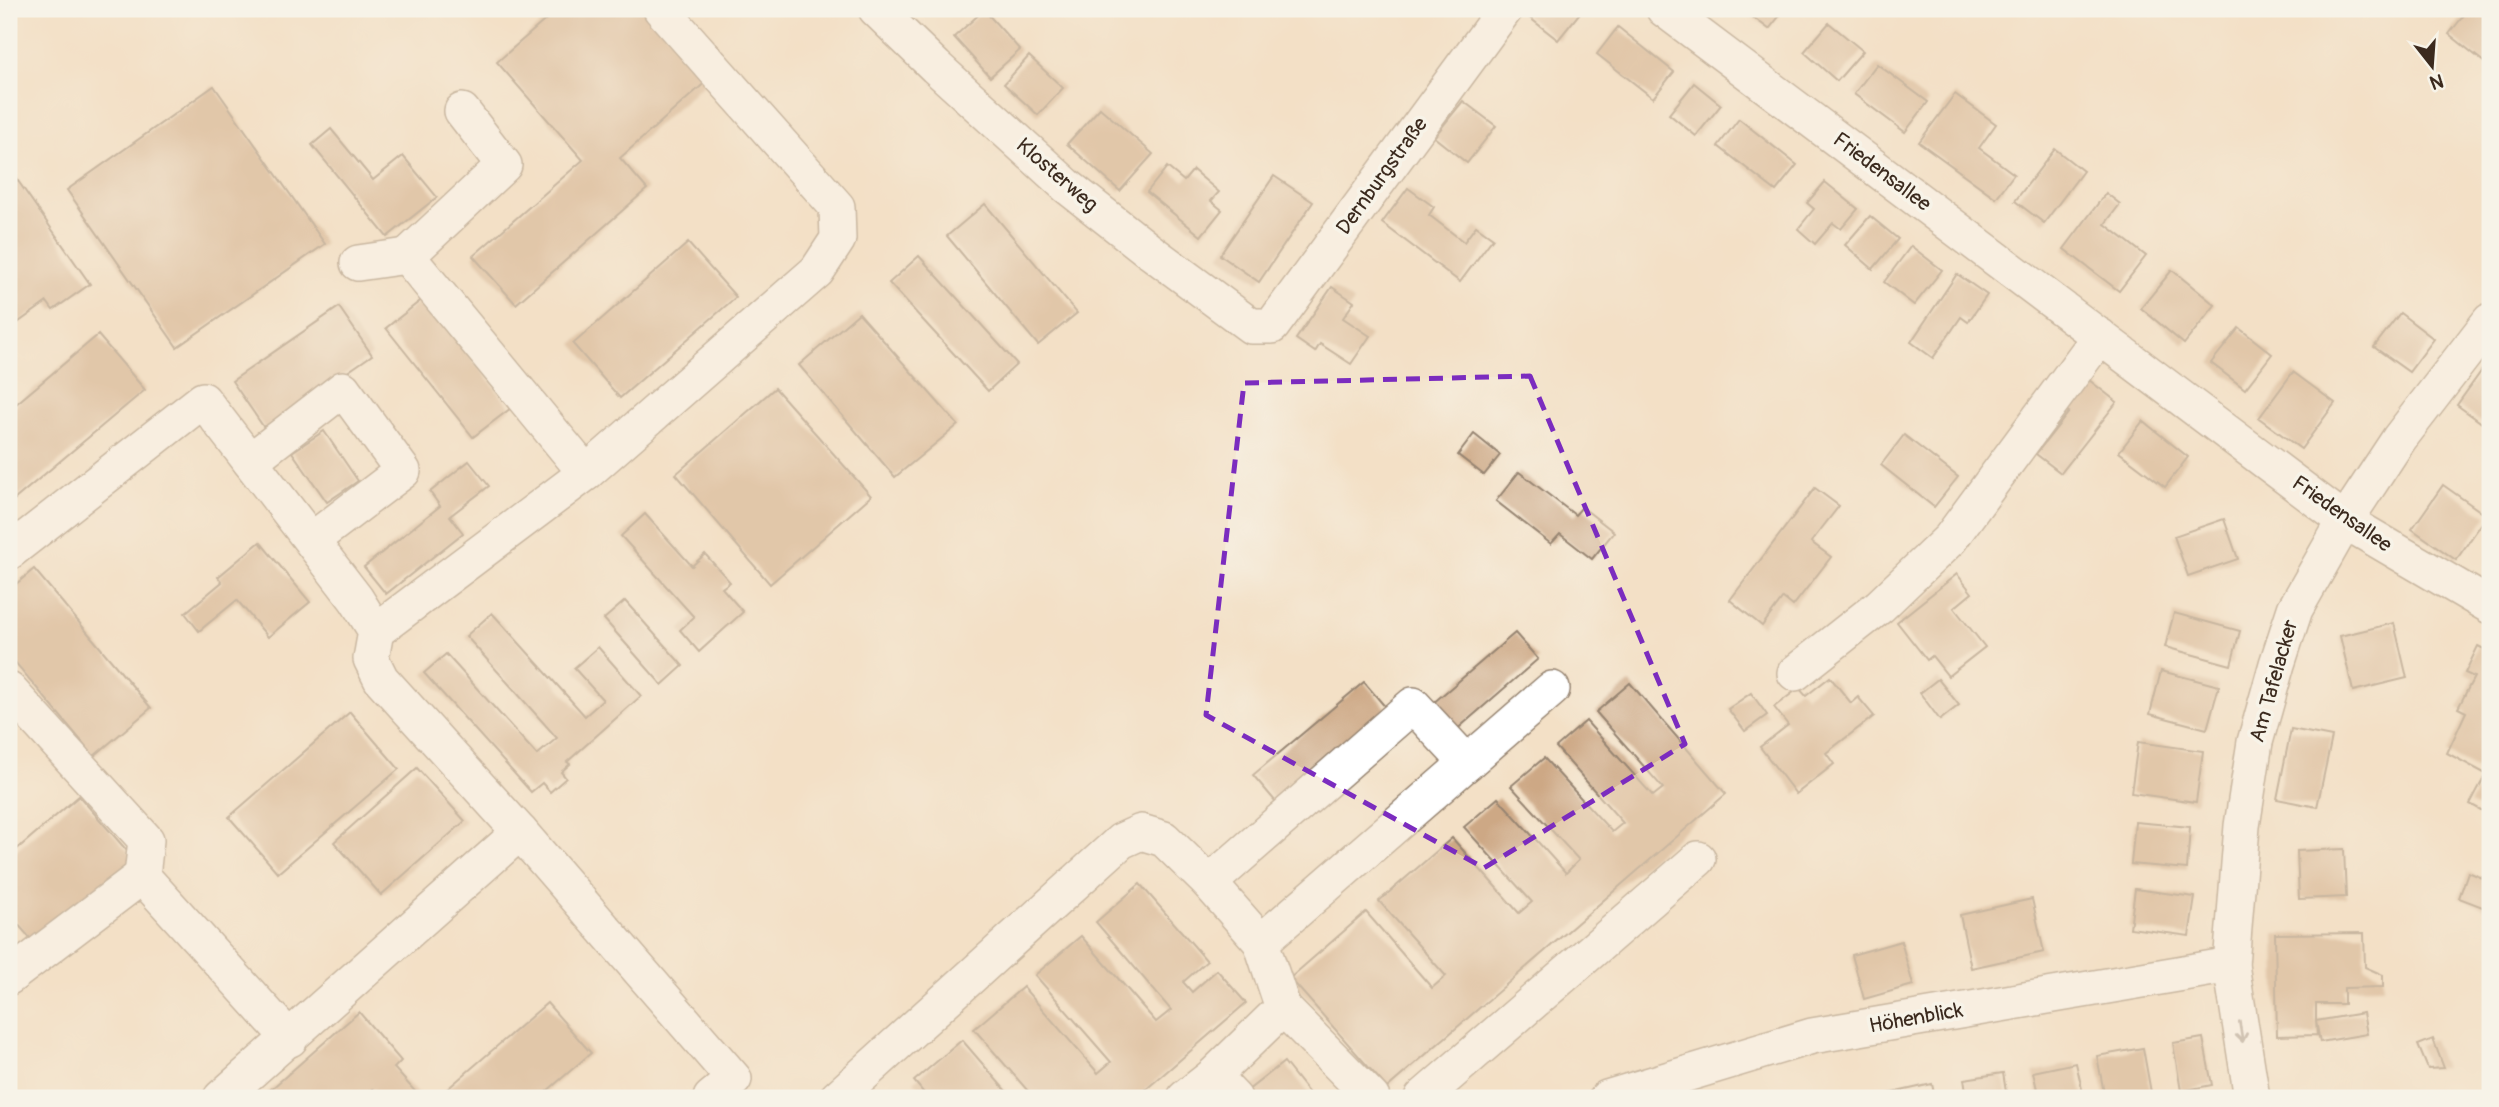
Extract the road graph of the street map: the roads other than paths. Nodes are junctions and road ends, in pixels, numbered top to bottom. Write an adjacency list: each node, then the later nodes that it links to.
1 (661, 9): 12 (street)
2 (876, 9): 9 (street, Klosterweg)
3 (1505, 9): 9 (street, Dernburgstraße)
4 (1664, 9): 10 (street, Friedensallee)
5 (462, 111): 6 (street)
6 (407, 256): 7 (street); 12 (street)
7 (358, 263)
8 (2490, 321): 13 (street, Am Tafelacker)
9 (1251, 326)
10 (2100, 336): 13 (street, Friedensallee); 18 (street)
11 (250, 461): 14 (street); 14 (street); 15 (street)
12 (586, 473): 17 (street)
13 (2345, 521): 16 (street, Friedensallee); 27 (street, Am Tafelacker)
14 (312, 540): 17 (street)
15 (9, 552)
16 (2490, 606)
17 (376, 631): 22 (street)
18 (1795, 673)
19 (9, 690): 24 (street)
20 (1552, 690): 21 (street)
21 (1467, 763): 25 (street); 26 (street)
22 (520, 832): 30 (street); 32 (street)
23 (1698, 859): 37 (street)
24 (142, 876): 28 (street); 30 (street)
25 (1209, 883): 26 (street); 34 (street)
26 (1261, 942): 29 (street)
27 (2231, 965): 38 (street, Höhenblick); 39 (street, Am Tafelacker, one-way to 39)
28 (9, 977)
29 (1283, 1007): 31 (street); 36 (street)
30 (290, 1039): 33 (street)
31 (1224, 1087): 35 (street)
32 (732, 1092)
33 (221, 1098)
34 (837, 1098)
35 (1185, 1098)
36 (1372, 1098)
37 (1422, 1098)
38 (1607, 1098)
39 (2252, 1098)

